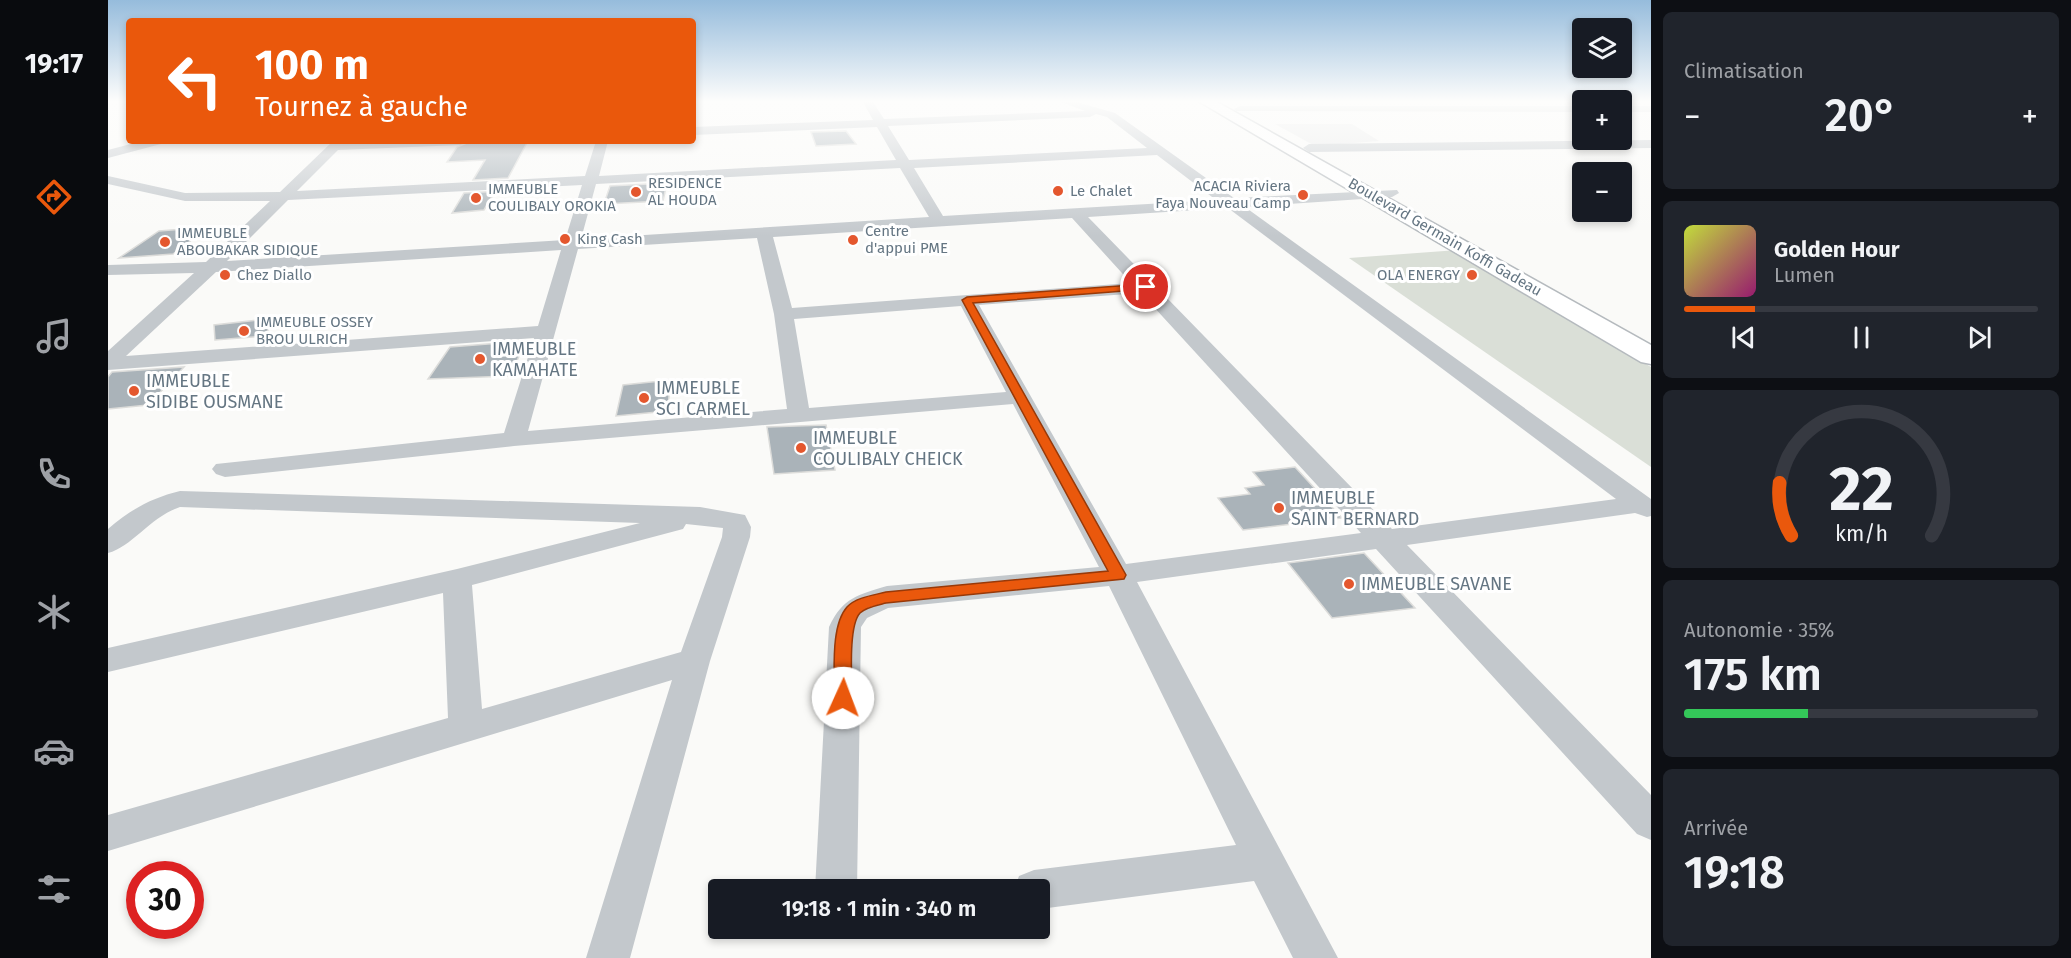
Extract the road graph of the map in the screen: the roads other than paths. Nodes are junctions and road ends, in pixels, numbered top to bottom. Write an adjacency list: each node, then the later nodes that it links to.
1 (135, 147): 10 (street)
2 (333, 147): 15 (street)
3 (600, 147): 13 (street)
4 (895, 147): 11 (street)
5 (1153, 147): 9 (street)
6 (1292, 147): 14 (main road, Boulevard Germain Koffi Gadeau)
7 (1420, 147): 8 (street)
8 (1309, 148): 14 (main road, Boulevard Germain Koffi Gadeau)
9 (1159, 151): 11 (street); 16 (street)
10 (108, 154)
11 (906, 165): 13 (street); 18 (street)
12 (108, 180): 15 (street)
13 (590, 182): 15 (street); 20 (street)
14 (1382, 194): 16 (street); 27 (main road, Boulevard Germain Koffi Gadeau); 28 (main road, Boulevard Germain Koffi Gadeau)
15 (284, 196): 21 (street)
16 (1231, 203): 17 (street); 34 (street)
17 (1076, 213): 18 (street); 23 (street)
18 (939, 222): 19 (street)
19 (764, 233): 20 (street); 25 (street)
20 (572, 243): 21 (street); 26 (street)
21 (211, 267): 22 (street); 29 (street)
22 (108, 270)
23 (1146, 287): 24 (street); 36 (street)
24 (967, 300): 25 (street); 30 (street)
25 (784, 314): 31 (street)
26 (545, 331): 29 (street); 32 (street)
27 (1651, 339)
28 (1651, 356)
29 (108, 363)
30 (1021, 397): 31 (street); 38 (street)
31 (799, 414): 32 (street)
32 (514, 439): 33 (street)
33 (225, 469)
34 (1646, 508): 36 (street)
35 (700, 516): 37 (street); 39 (street); 41 (street)
36 (1384, 540): 38 (street); 43 (street)
37 (108, 544)
38 (1118, 575): 45 (street); 46 (street)
39 (457, 579): 40 (street); 42 (street)
40 (108, 660)
41 (694, 661): 42 (street); 48 (street)
42 (466, 726): 44 (street)
43 (1651, 822)
44 (108, 833)
45 (1265, 861): 47 (street); 49 (street)
46 (836, 879)
47 (1050, 888)
48 (603, 956)
49 (1316, 958)

